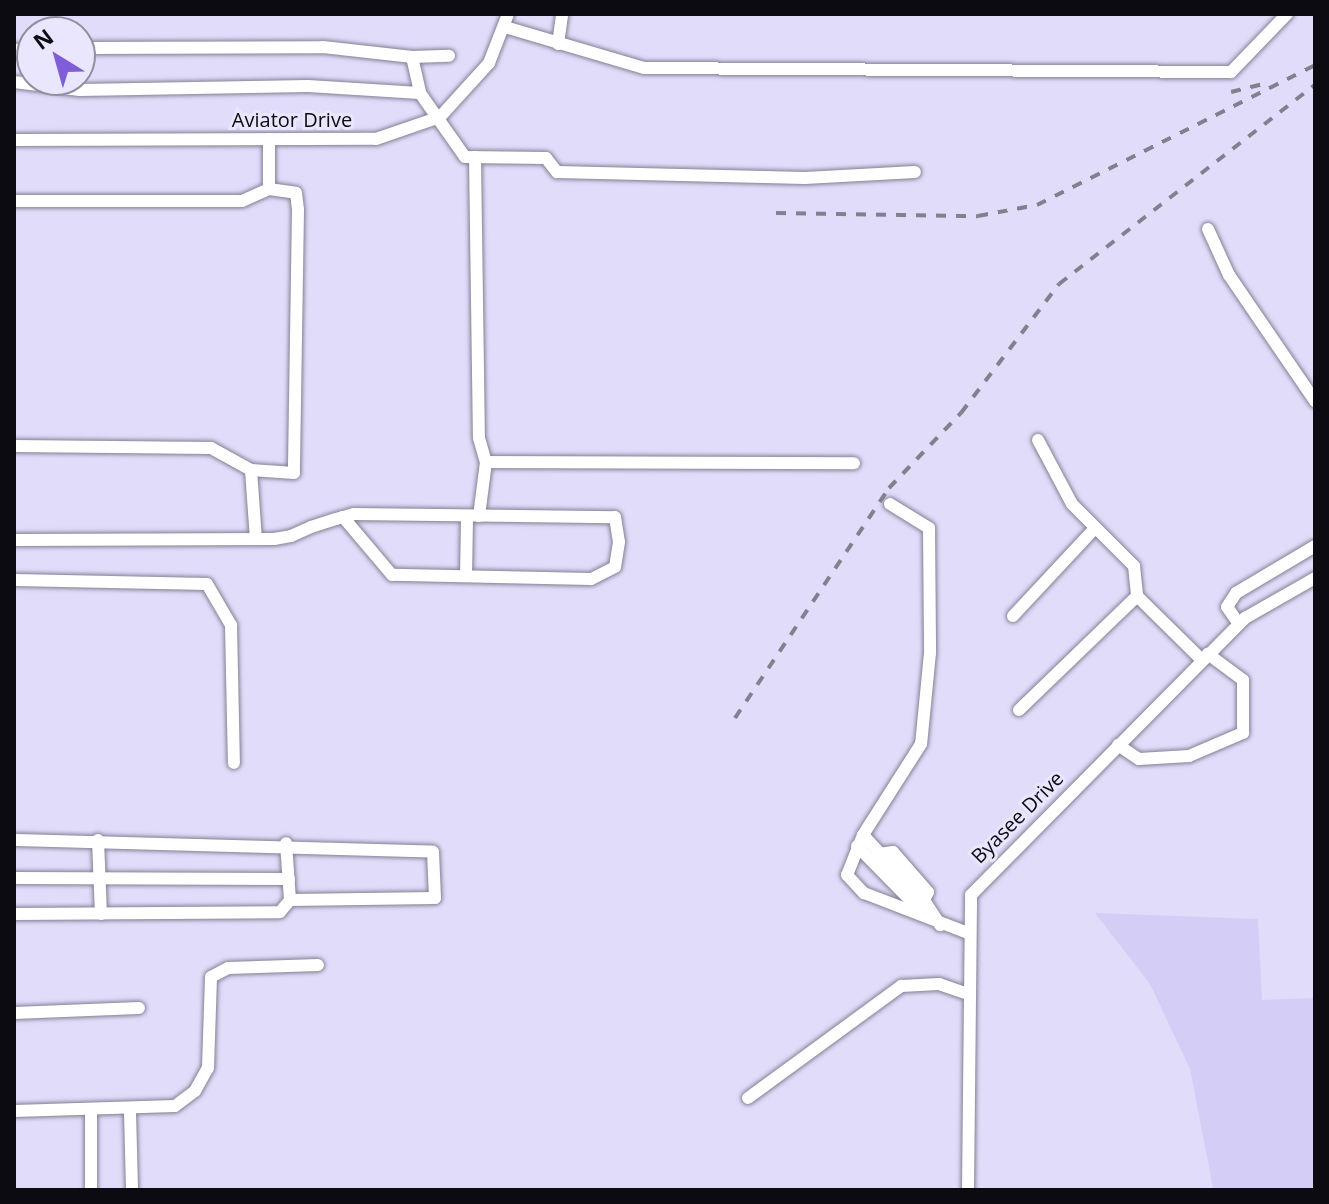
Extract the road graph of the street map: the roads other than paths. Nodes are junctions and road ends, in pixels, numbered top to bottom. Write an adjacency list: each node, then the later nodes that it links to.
1 (562, 14): 4 (street)
2 (1287, 14): 4 (street)
3 (506, 20): 4 (street); 10 (street, Aviator Drive)
4 (558, 44)
5 (96, 48): 7 (street)
6 (449, 56): 7 (street)
7 (412, 57): 9 (street)
8 (14, 82): 9 (street)
9 (420, 93): 10 (street)
10 (440, 117): 11 (street, Aviator Drive); 13 (street)
11 (269, 139): 12 (street, Aviator Drive); 15 (street)
12 (14, 140)
13 (475, 157): 14 (street); 21 (street)
14 (915, 172)
15 (269, 189): 16 (street); 23 (street)
16 (14, 201)
17 (1208, 229): 18 (street)
18 (1315, 401)
19 (1038, 440): 27 (street)
20 (14, 446): 23 (street)
21 (486, 462): 22 (street); 25 (street)
22 (854, 463)
23 (251, 470): 28 (street)
24 (890, 504): 43 (street)
25 (473, 516): 26 (street); 31 (street); 31 (street)
26 (343, 517): 28 (street); 31 (street)
27 (1095, 528): 34 (street); 35 (street)
28 (256, 539): 29 (street)
29 (14, 540)
30 (1315, 546): 36 (street)
31 (466, 576)
32 (1315, 578): 36 (street, Byasee Drive)
33 (14, 580): 40 (street)
34 (1137, 596): 37 (street); 38 (street)
35 (1013, 616)
36 (1239, 624): 37 (street, Byasee Drive)
37 (1205, 657): 39 (street, Byasee Drive); 39 (street)
38 (1019, 710)
39 (1118, 745): 53 (street, Byasee Drive)
40 (234, 763)
41 (14, 840): 42 (street)
42 (98, 840): 44 (street); 46 (street)
43 (860, 840): 49 (street); 49 (street); 52 (street)
44 (286, 843): 47 (street); 48 (street)
45 (14, 878): 46 (street)
46 (99, 878): 47 (street); 51 (street)
47 (289, 879): 48 (street)
48 (290, 900): 51 (street)
49 (924, 900): 52 (street)
50 (14, 914): 51 (street)
51 (101, 914)
52 (940, 925): 53 (street)
53 (968, 933): 55 (street, Byasee Drive)
54 (318, 965): 61 (street)
55 (968, 994): 58 (street); 64 (street, Byasee Drive)
56 (139, 1008): 57 (street)
57 (14, 1013)
58 (748, 1098)
59 (14, 1111): 60 (street)
60 (91, 1111): 61 (street); 62 (street)
61 (130, 1112): 63 (street)
62 (91, 1190)
63 (132, 1190)
64 (968, 1190)

